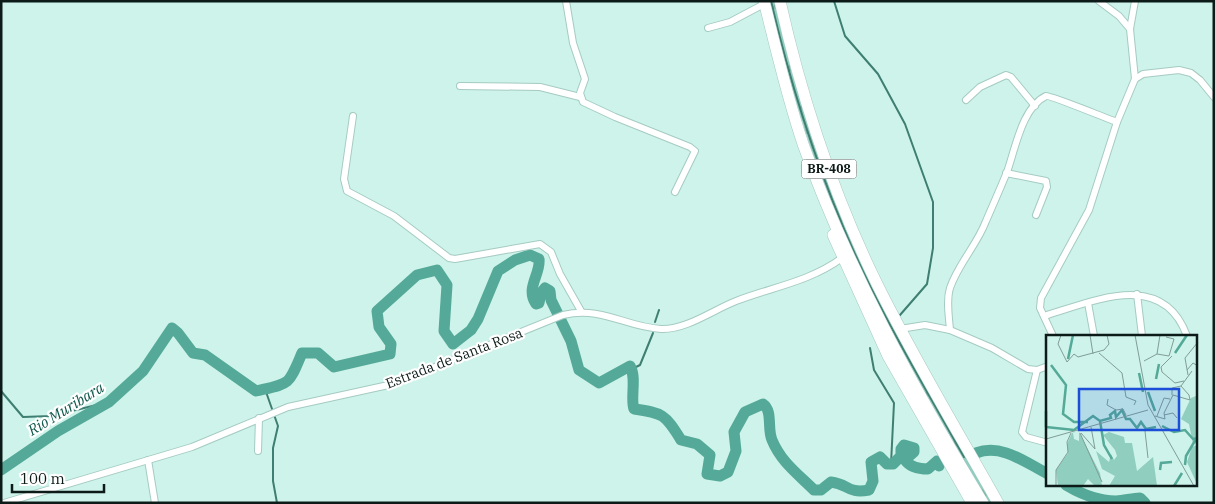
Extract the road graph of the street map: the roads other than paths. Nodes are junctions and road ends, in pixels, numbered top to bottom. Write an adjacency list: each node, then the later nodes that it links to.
1 (566, 1): 11 (street)
2 (780, 1): 25 (highway, BR-408)
3 (1099, 1): 7 (street)
4 (1136, 1): 7 (street)
5 (764, 3): 6 (street); 8 (highway, BR-408)
6 (708, 28)
7 (1130, 29): 9 (street)
8 (780, 64): 20 (highway); 40 (highway, BR-408)
9 (1135, 79): 12 (street); 16 (street)
10 (460, 86): 11 (street)
11 (580, 97): 18 (street)
12 (1214, 97)
13 (966, 100): 14 (street)
14 (1035, 106): 16 (street); 17 (street)
15 (353, 116): 23 (street)
16 (1117, 122): 24 (street)
17 (1006, 173): 19 (street); 26 (street)
18 (675, 192)
19 (1036, 214)
20 (842, 258): 23 (street, Estrada de Santa Rosa); 39 (highway)
21 (1137, 294): 22 (street); 29 (street); 30 (street)
22 (1088, 303): 24 (street); 28 (street)
23 (581, 311): 33 (street, Estrada de Santa Rosa)
24 (1044, 316): 27 (street)
25 (900, 329): 26 (street); 41 (highway, BR-408)
26 (950, 330): 32 (street)
27 (1053, 335)
28 (1094, 335)
29 (1142, 335)
30 (1187, 335)
31 (1046, 367): 32 (street)
32 (1037, 370): 34 (street)
33 (259, 418): 35 (street); 36 (street, Estrada de Santa Rosa)
34 (1046, 442)
35 (258, 451)
36 (148, 460): 37 (street, Estrada de Santa Rosa); 38 (street)
37 (4, 503)
38 (155, 503)
39 (972, 503)
40 (982, 503)
41 (998, 503)

